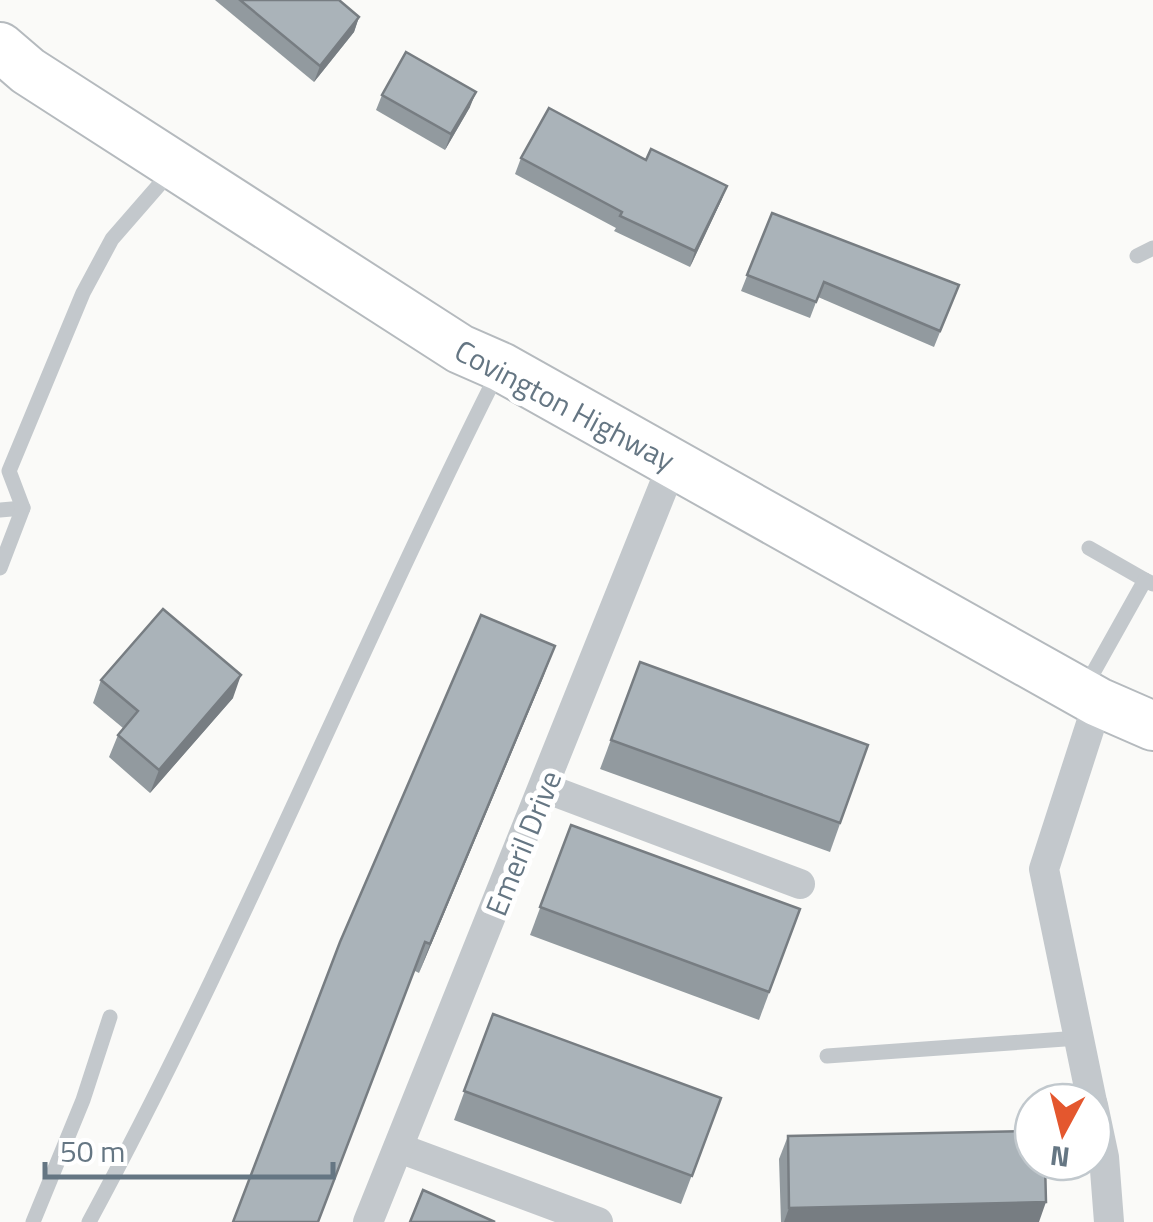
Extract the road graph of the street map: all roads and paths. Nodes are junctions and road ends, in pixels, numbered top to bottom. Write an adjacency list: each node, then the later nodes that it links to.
1 (0, 47): 2 (main road, Covington Highway)
2 (176, 166): 5 (main road, Covington Highway); 7 (lane)
3 (1153, 248): 4 (lane)
4 (1136, 256)
5 (501, 366): 6 (main road, Covington Highway); 23 (lane)
6 (673, 462): 12 (main road, Covington Highway); 14 (street, Emeril Drive)
7 (22, 508): 8 (lane); 10 (lane)
8 (0, 510)
9 (1089, 548): 11 (lane)
10 (0, 568)
11 (1149, 582): 12 (lane)
12 (1090, 697): 13 (main road, Covington Highway); 17 (street)
13 (1153, 726)
14 (545, 788): 15 (street); 20 (street, Emeril Drive)
15 (800, 884)
16 (110, 1017): 22 (lane)
17 (1079, 1038): 18 (lane); 19 (street)
18 (827, 1056)
19 (1088, 1082)
20 (399, 1148): 24 (street, Emeril Drive); 25 (street)
21 (1106, 1182): 26 (street)
22 (33, 1222)
23 (89, 1222)
24 (368, 1222)
25 (598, 1222)
26 (1109, 1222)

